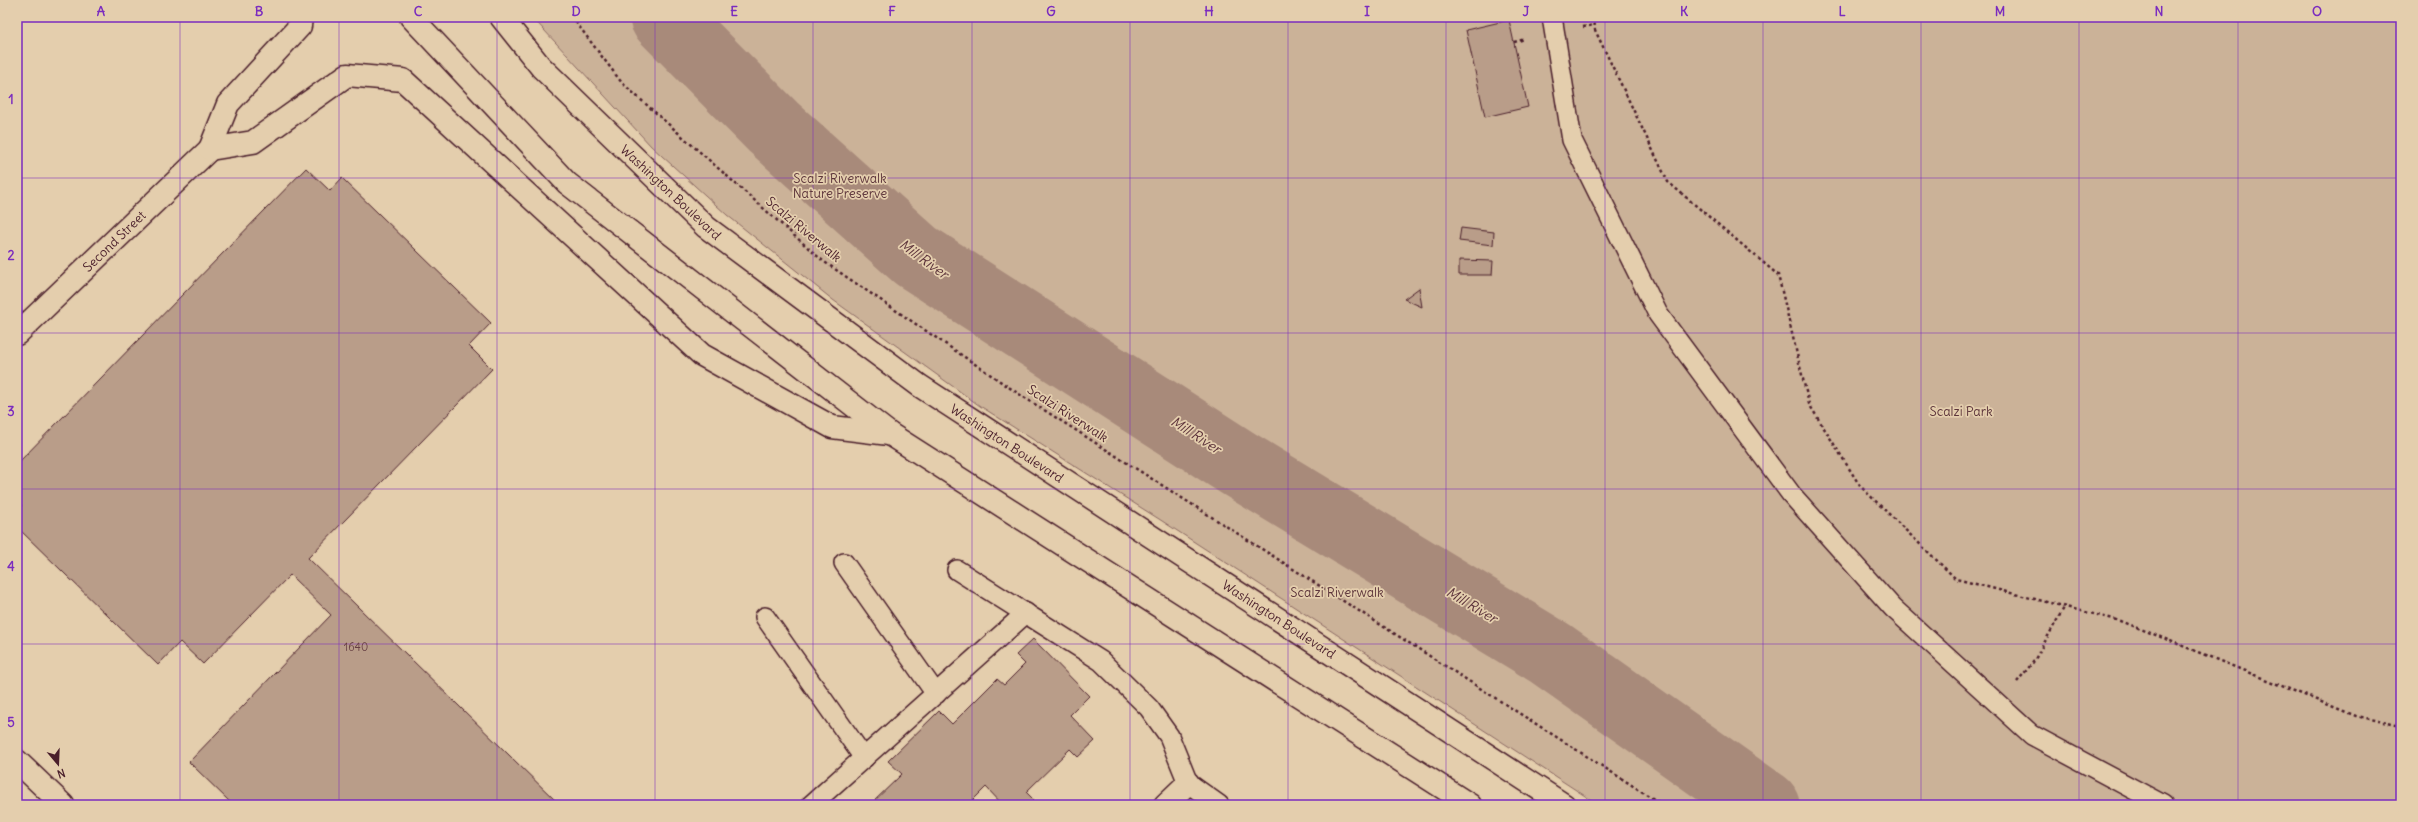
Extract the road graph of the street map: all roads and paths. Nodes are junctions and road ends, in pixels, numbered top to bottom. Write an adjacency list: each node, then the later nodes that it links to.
1 (301, 17): 9 (main road)
2 (411, 17): 11 (main road)
3 (501, 17): 28 (main road, Washington Boulevard)
4 (572, 17): 29 (path, Scalzi Riverwalk)
5 (1496, 17): 8 (path)
6 (1552, 17): 18 (lane)
7 (1594, 17): 14 (path)
8 (1498, 23)
9 (210, 149): 10 (main road, Second Street); 11 (main road)
10 (17, 334)
11 (890, 434): 27 (main road)
12 (844, 564): 17 (lane)
13 (957, 570): 15 (lane)
14 (2065, 606): 18 (path); 19 (path)
15 (1026, 613): 17 (lane); 22 (lane)
16 (765, 617): 20 (lane)
17 (936, 694): 20 (lane)
18 (2002, 707): 30 (lane)
19 (2401, 726)
20 (864, 758): 24 (lane)
21 (17, 761): 23 (main road)
22 (1188, 783): 25 (main road); 26 (lane)
23 (63, 805)
24 (811, 805)
25 (1164, 805)
26 (1219, 805)
27 (1470, 805)
28 (1564, 805)
29 (1662, 805)
30 (2163, 805)

